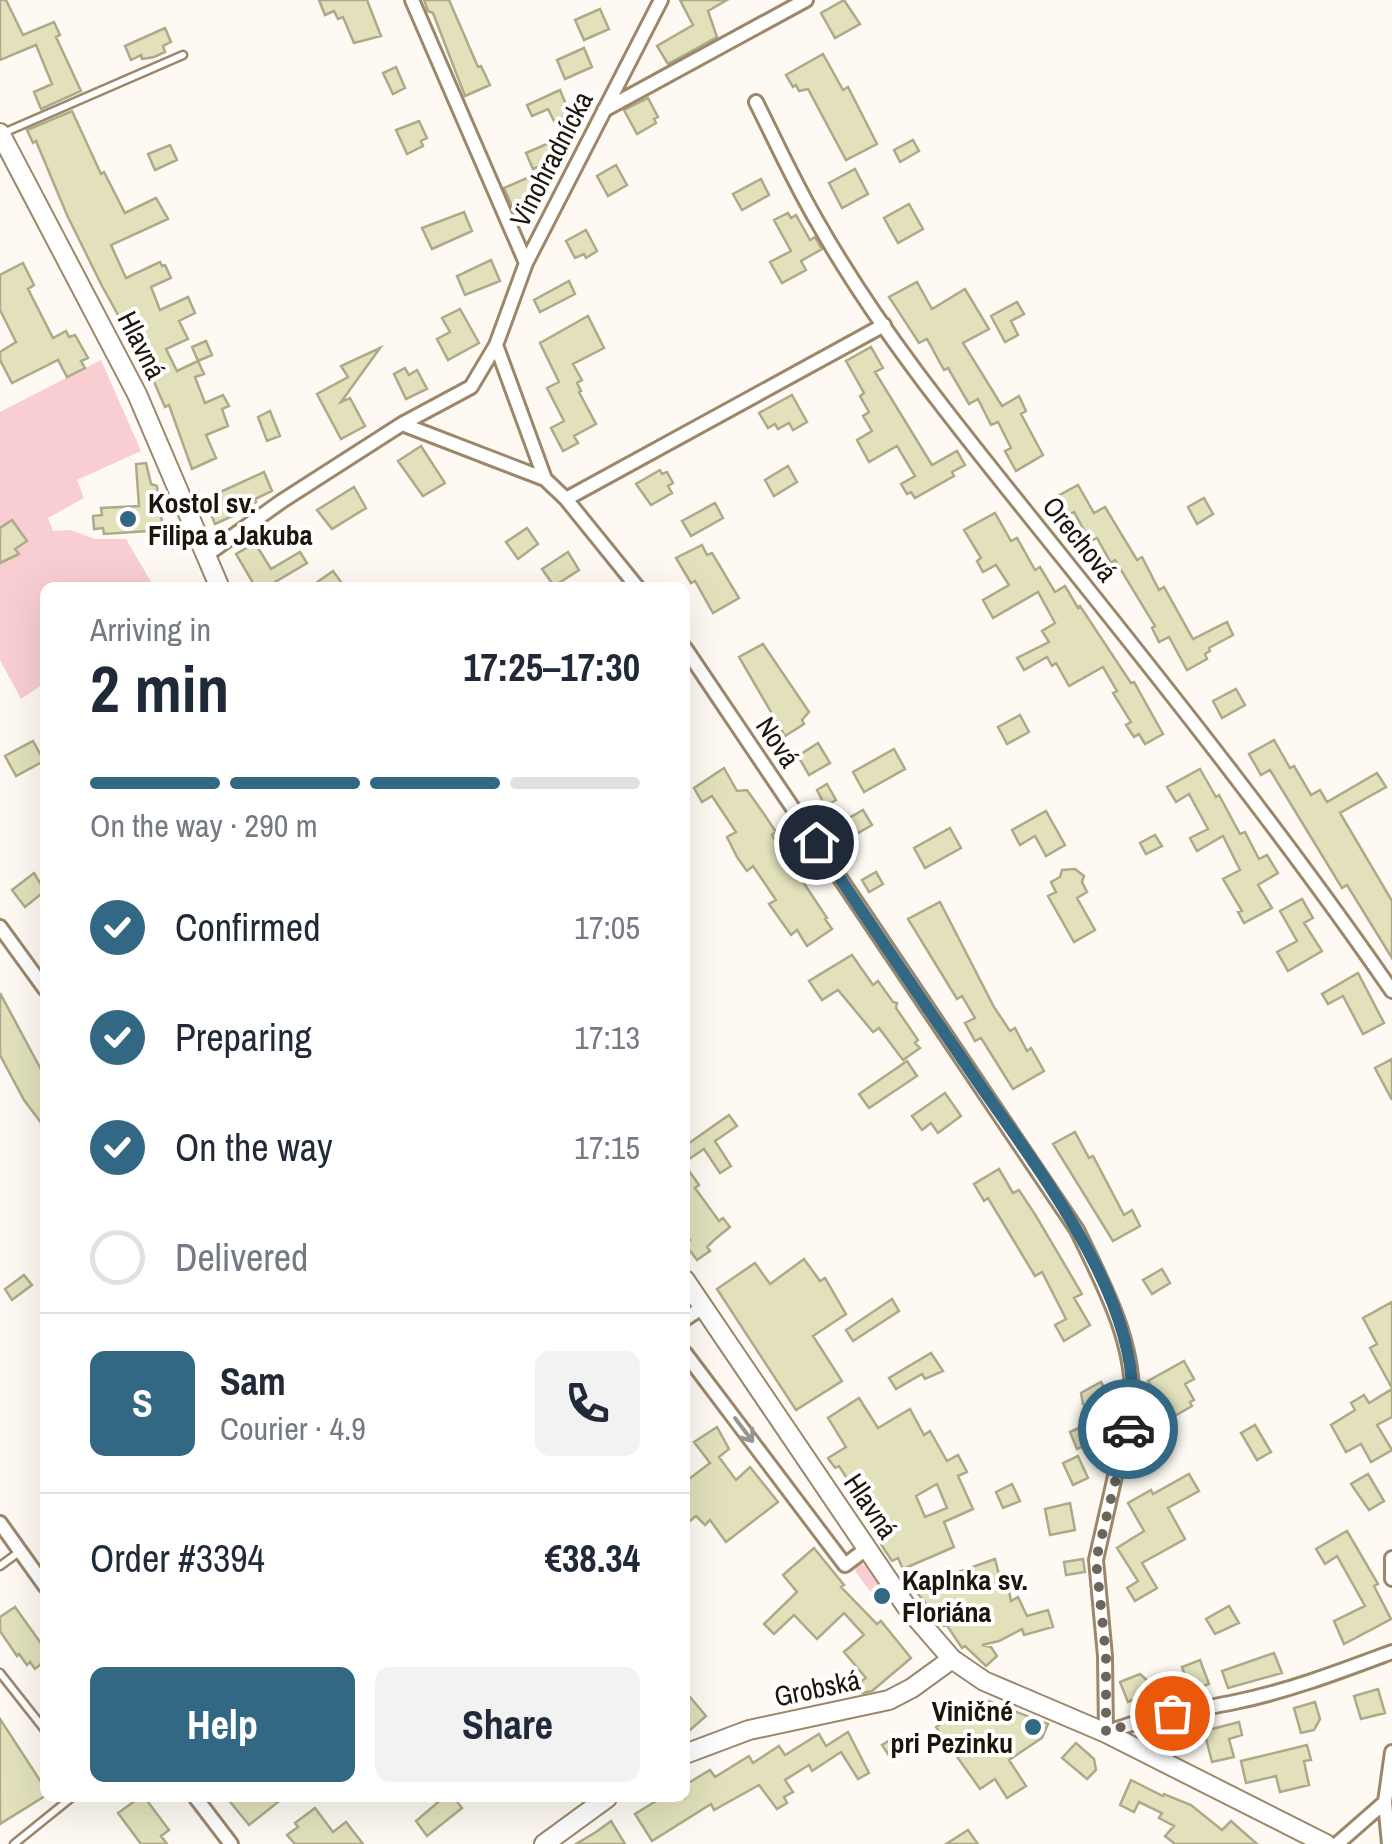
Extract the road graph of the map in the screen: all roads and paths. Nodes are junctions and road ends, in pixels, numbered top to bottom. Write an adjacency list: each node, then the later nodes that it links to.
1 (412, 0): 8 (street)
2 (661, 0): 6 (street, Vinohradnícka)
3 (806, 0): 6 (street)
4 (183, 55): 7 (lane)
5 (756, 102): 9 (street, Orechová)
6 (602, 111): 8 (street, Vinohradnícka)
7 (0, 134): 14 (main road, Hlavná)
8 (526, 263): 10 (street, Vinohradnícka)
9 (884, 325): 13 (street); 20 (street, Orechová)
10 (496, 344): 11 (street, Vinohradnícka); 12 (street)
11 (402, 424): 12 (street); 14 (street, Vinohradnícka)
12 (545, 479): 13 (street)
13 (566, 499): 16 (street)
14 (206, 556): 15 (main road, Hlavná)
15 (217, 582)
16 (633, 582)
17 (690, 655): 36 (street, Nová)
18 (1, 932): 19 (street)
19 (40, 978)
20 (1392, 991)
21 (690, 1287): 22 (main road, Hlavná)
22 (703, 1306): 23 (street); 26 (main road, Hlavná)
23 (690, 1315)
24 (690, 1360): 26 (street, one-way to 26)
25 (0, 1523): 27 (street)
26 (866, 1549): 33 (main road, Hlavná)
27 (20, 1551): 29 (lane); 30 (street)
28 (1392, 1558): 31 (street)
29 (0, 1566)
30 (40, 1570)
31 (1392, 1579)
32 (1392, 1652): 36 (street)
33 (952, 1659): 36 (main road, Hlavná); 37 (main road, Grobská)
34 (0, 1673): 35 (lane)
35 (40, 1724)
36 (1106, 1733): 46 (main road, Hlavná)
37 (690, 1752)
38 (1392, 1752): 42 (street)
39 (66, 1802): 43 (lane)
40 (199, 1802): 44 (street)
41 (602, 1802): 45 (main road)
42 (1384, 1802): 47 (street); 48 (street)
43 (14, 1844)
44 (231, 1844)
45 (544, 1844)
46 (1326, 1844)
47 (1337, 1844)
48 (1388, 1844)

